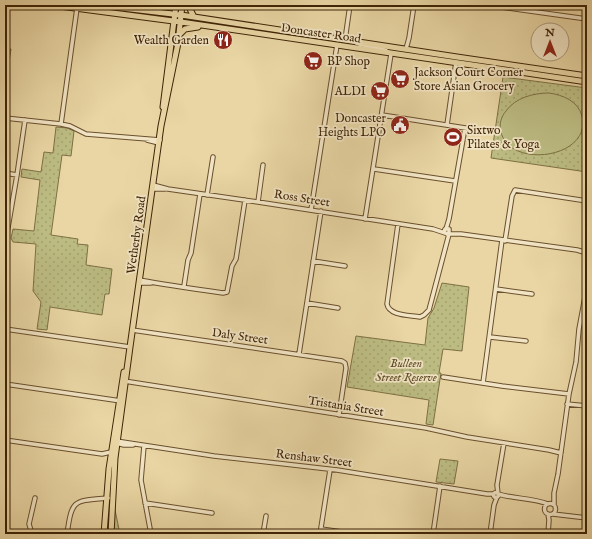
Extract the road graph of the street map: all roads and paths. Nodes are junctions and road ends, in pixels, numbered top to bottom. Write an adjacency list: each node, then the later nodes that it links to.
1 (52, 5): 9 (main road, Doncaster Road)
2 (98, 5): 10 (main road, Doncaster Road)
3 (176, 5): 11 (main road, Wetherby Road)
4 (182, 5): 12 (main road, Wetherby Road)
5 (188, 5): 13 (main road)
6 (350, 5): 23 (street)
7 (414, 5): 26 (street)
8 (486, 5): 14 (street)
9 (77, 8): 10 (main road, Doncaster Road); 35 (street)
10 (111, 10): 11 (main road, Doncaster Road); 15 (main road, Doncaster Road)
11 (176, 14): 12 (main road, Doncaster Road); 15 (main road, Wetherby Road)
12 (182, 15): 13 (main road, Doncaster Road); 17 (main road, Wetherby Road)
13 (194, 17): 16 (main road, Doncaster Road)
14 (587, 19)
15 (175, 21): 17 (main road, Doncaster Road); 37 (main road, Wetherby Road)
16 (218, 21): 19 (main road, Doncaster Road); 20 (main road)
17 (181, 22): 18 (main road, Doncaster Road); 21 (main road, Wetherby Road)
18 (208, 26): 20 (main road, Doncaster Road); 21 (main road)
19 (270, 29): 22 (main road); 23 (main road, Doncaster Road)
20 (244, 32): 22 (main road, Doncaster Road)
21 (180, 34): 37 (main road, Wetherby Road)
22 (304, 40): 25 (main road, Doncaster Road)
23 (345, 40): 24 (main road, Doncaster Road)
24 (352, 41): 26 (main road, Doncaster Road); 27 (street)
25 (337, 45): 27 (main road, Doncaster Road); 53 (street)
26 (406, 49): 27 (street); 28 (main road, Doncaster Road)
27 (394, 54): 29 (main road, Doncaster Road); 32 (street)
28 (457, 57): 29 (street); 30 (main road, Doncaster Road)
29 (456, 64): 31 (main road, Doncaster Road); 36 (street)
30 (587, 76)
31 (587, 82)
32 (382, 115): 36 (street); 43 (street)
33 (5, 118): 34 (street)
34 (25, 120): 35 (street); 45 (street)
35 (61, 124): 40 (street)
36 (447, 125): 38 (street)
37 (162, 126): 40 (main road, Wetherby Road)
38 (465, 128): 39 (street); 46 (street)
39 (491, 132)
40 (159, 141): 47 (main road, Wetherby Road)
41 (213, 157): 49 (street)
42 (263, 165): 52 (street)
43 (374, 169): 46 (street); 55 (street)
44 (5, 173): 45 (street)
45 (17, 175): 58 (street)
46 (455, 181): 57 (street)
47 (153, 187): 48 (street, Ross Street); 64 (main road, Wetherby Road)
48 (200, 194): 49 (street, Ross Street); 65 (street)
49 (207, 195): 50 (street, Ross Street)
50 (245, 200): 52 (street, Ross Street); 65 (street)
51 (586, 201): 59 (street)
52 (258, 202): 53 (street, Ross Street)
53 (311, 210): 54 (street, Ross Street)
54 (321, 212): 55 (street, Ross Street); 62 (street)
55 (365, 219): 56 (street, Ross Street)
56 (398, 224): 57 (street, Ross Street); 57 (street)
57 (447, 231): 59 (street, Ross Street)
58 (6, 236): 60 (street)
59 (504, 240): 61 (street, Ross Street); 67 (street)
60 (5, 246)
61 (587, 252)
62 (313, 261): 63 (street); 69 (street)
63 (345, 266)
64 (139, 281): 65 (street); 72 (main road, Wetherby Road)
65 (184, 286)
66 (587, 286): 81 (street)
67 (496, 289): 68 (street); 73 (street)
68 (532, 294)
69 (307, 303): 70 (street); 76 (street)
70 (338, 308)
71 (5, 329): 75 (street)
72 (132, 330): 75 (main road, Wetherby Road); 76 (street, Daly Street)
73 (490, 337): 74 (street); 79 (street)
74 (526, 342)
75 (130, 347): 78 (main road, Wetherby Road)
76 (299, 354): 85 (street, Daly Street)
77 (443, 377): 79 (street)
78 (125, 382): 82 (main road, Wetherby Road); 85 (street, Tristania Street)
79 (484, 383): 81 (street)
80 (5, 384): 82 (street)
81 (569, 394): 83 (street)
82 (121, 401): 87 (main road, Wetherby Road)
83 (567, 404): 84 (street); 90 (street)
84 (587, 406)
85 (339, 415): 88 (street, Tristania Street)
86 (5, 440): 92 (street)
87 (116, 442): 89 (street, Renshaw Street); 91 (main road, Wetherby Road); 100 (main road, Wetherby Road)
88 (504, 443): 90 (street, Tristania Street); 97 (street)
89 (146, 446): 94 (street, Renshaw Street); 102 (street)
90 (561, 451): 96 (street)
91 (111, 452): 92 (street); 93 (main road, Wetherby Road)
92 (102, 454): 93 (street)
93 (110, 461): 99 (main road, Wetherby Road)
94 (330, 470): 95 (street, Renshaw Street); 111 (street)
95 (440, 486): 97 (street, Renshaw Street); 120 (street)
96 (554, 494): 103 (street); 104 (street)
97 (496, 495): 101 (street, Renshaw Street); 121 (street)
98 (35, 498): 113 (street)
99 (106, 498): 100 (street); 114 (street); 115 (main road, Wetherby Road)
100 (112, 498): 116 (main road, Wetherby Road)
101 (536, 501): 103 (street, Renshaw Street); 105 (street, Renshaw Street)
102 (145, 503): 106 (street); 117 (street)
103 (548, 504): 104 (street, Renshaw Street); 105 (street)
104 (555, 507): 107 (street); 108 (street, Renshaw Street)
105 (545, 508): 107 (street)
106 (212, 513)
107 (551, 514): 108 (street); 122 (street)
108 (568, 515): 110 (street)
109 (266, 516): 118 (street)
110 (587, 518)
111 (321, 529): 112 (street); 119 (street)
112 (358, 532)
113 (32, 534)
114 (67, 534)
115 (104, 534)
116 (111, 534)
117 (151, 534)
118 (263, 534)
119 (320, 534)
120 (433, 534)
121 (490, 534)
122 (548, 534)

